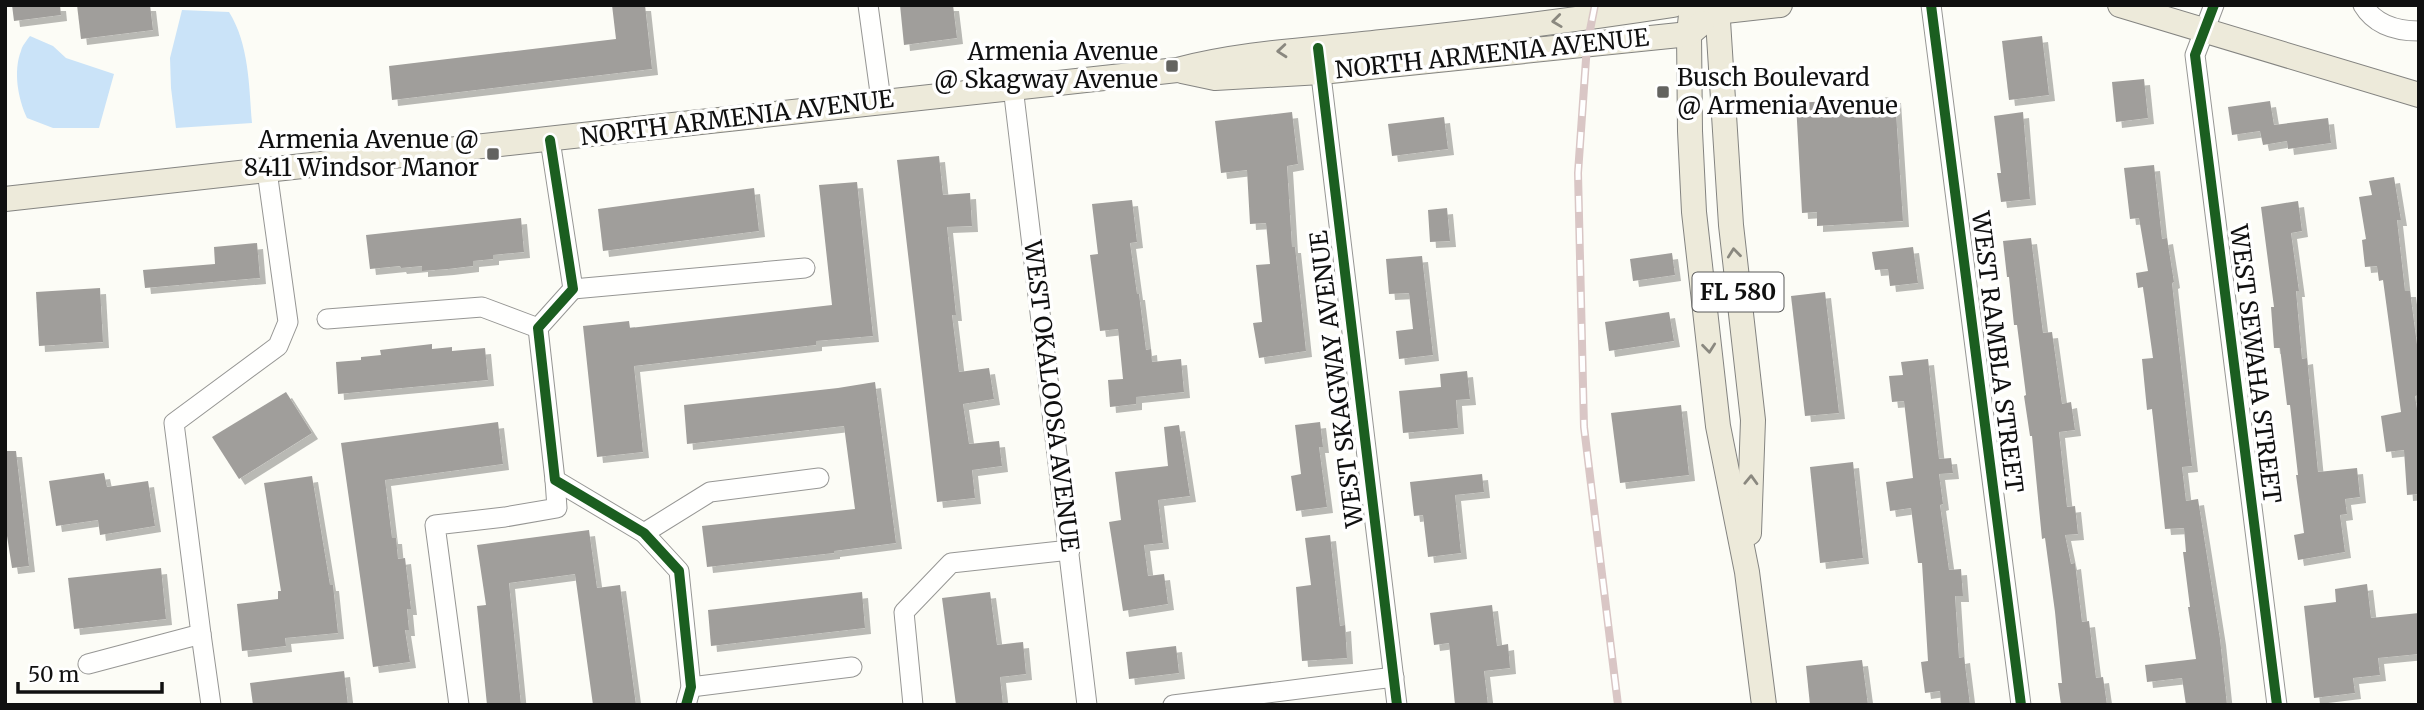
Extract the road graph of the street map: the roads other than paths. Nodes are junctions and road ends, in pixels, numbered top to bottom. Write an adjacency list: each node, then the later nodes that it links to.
1 (869, 5): 16 (street)
2 (1673, 5): 13 (main road, NORTH ARMENIA AVENUE, one-way to 13)
3 (1692, 5): 12 (main road)
4 (1780, 5): 9 (main road)
5 (1931, 5): 41 (street, WEST RAMBLA STREET)
6 (2120, 5): 10 (main road)
7 (2214, 5): 10 (street, WEST SEWAHA STREET)
8 (2363, 5): 11 (street)
9 (1711, 7): 12 (main road); 28 (main road, FL 580, one-way to 9)
10 (2205, 30): 15 (main road); 42 (street, WEST SEWAHA STREET)
11 (2419, 31)
12 (1689, 34): 13 (main road, NORTH ARMENIA AVENUE); 28 (main road, FL 580, one-way to 28)
13 (1319, 60): 14 (main road, NORTH ARMENIA AVENUE); 32 (street, WEST SKAGWAY AVENUE)
14 (1013, 87): 16 (main road, NORTH ARMENIA AVENUE); 27 (street, WEST OKALOOSA AVENUE)
15 (2419, 95)
16 (881, 100): 17 (main road, NORTH ARMENIA AVENUE)
17 (551, 140): 18 (main road, NORTH ARMENIA AVENUE); 21 (street)
18 (267, 171): 19 (main road, NORTH ARMENIA AVENUE); 29 (street)
19 (5, 199)
20 (805, 268): 21 (street)
21 (573, 289): 23 (street)
22 (327, 319): 23 (street)
23 (538, 328): 25 (street)
24 (819, 478): 26 (street)
25 (555, 480): 26 (street); 35 (street)
26 (644, 533): 33 (street)
27 (1070, 550): 36 (street); 37 (street, WEST OKALOOSA AVENUE)
28 (1747, 572): 40 (main road, FL 580)
29 (201, 634): 30 (street); 34 (street)
30 (88, 664)
31 (852, 667): 33 (street)
32 (1394, 677): 38 (street); 39 (street, WEST SKAGWAY AVENUE)
33 (689, 696)
34 (211, 705)
35 (459, 705)
36 (914, 705)
37 (1087, 705)
38 (1173, 705)
39 (1397, 705)
40 (1764, 705)
41 (2021, 705)
42 (2277, 705)

